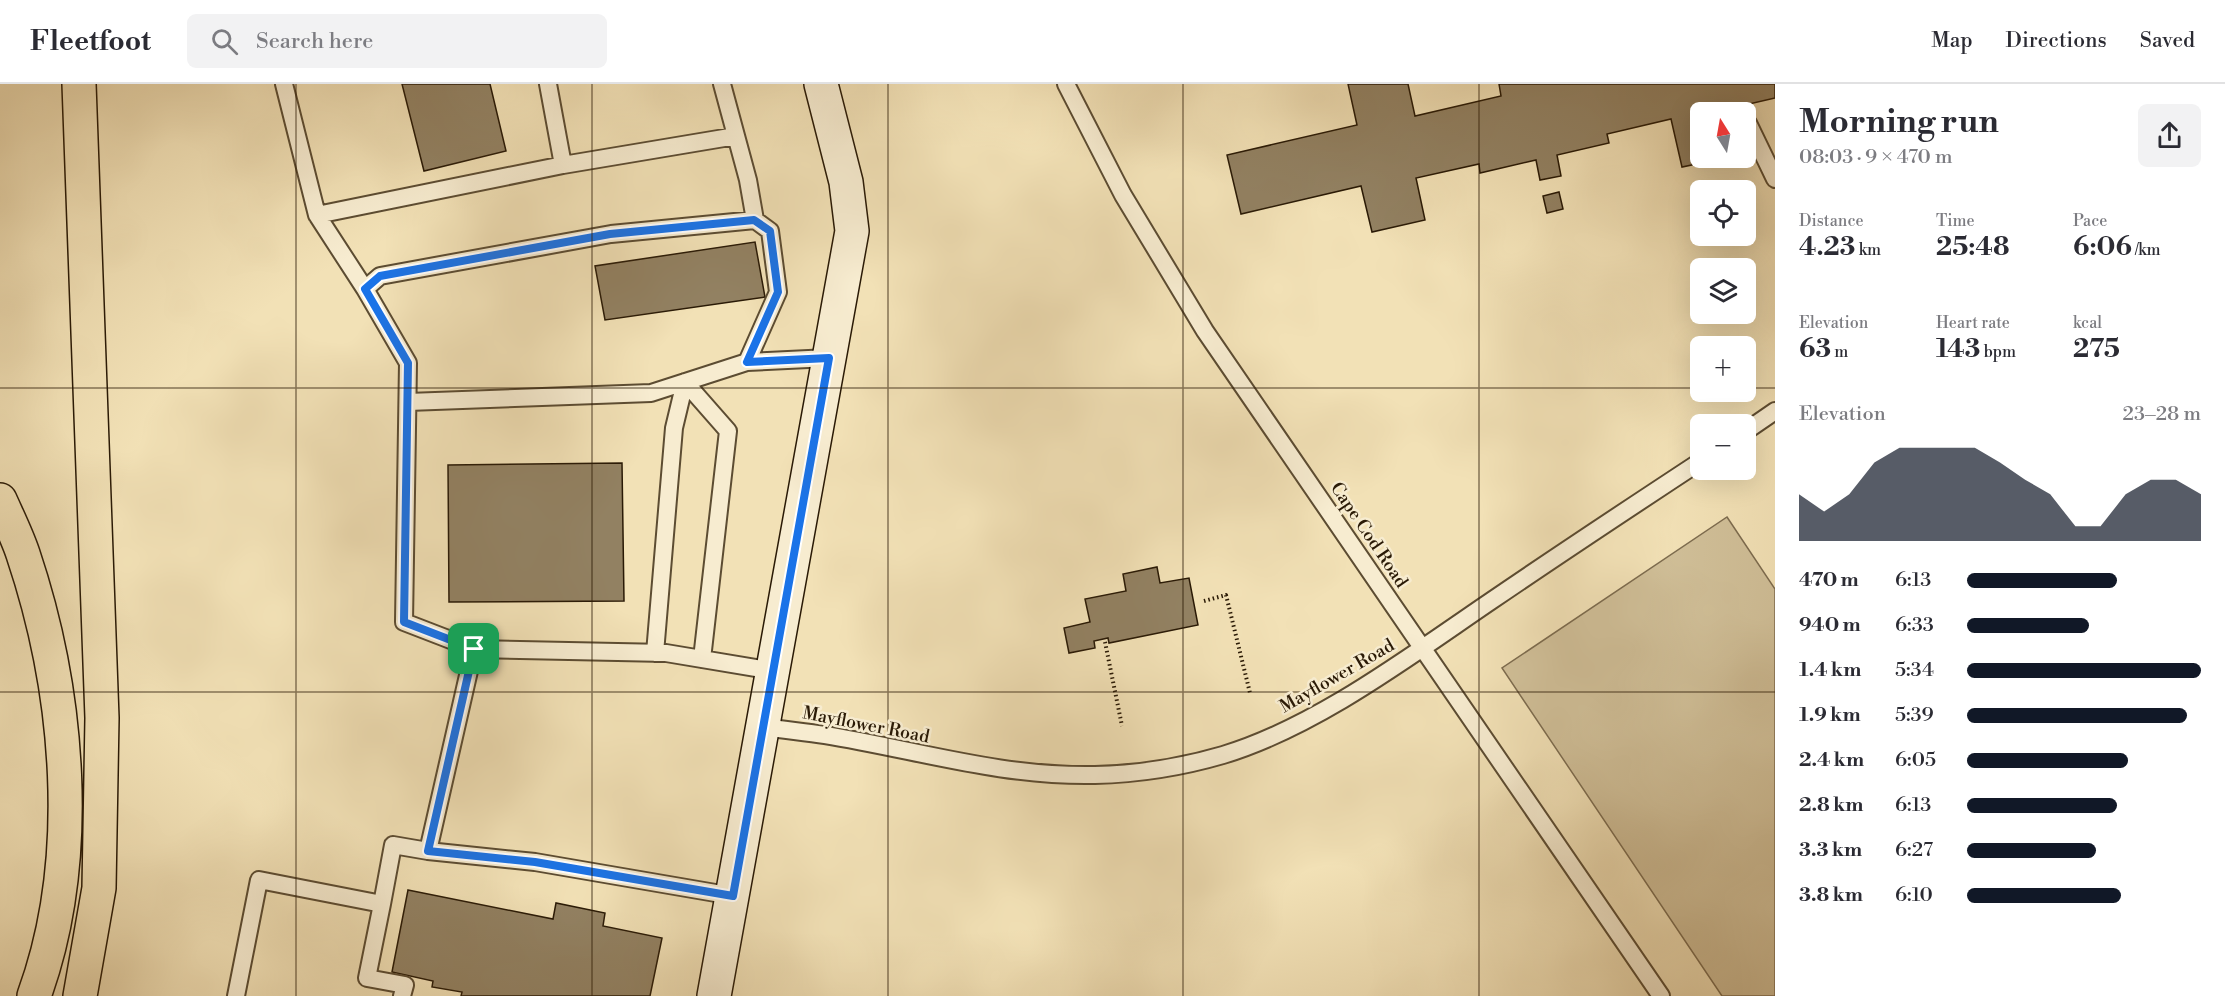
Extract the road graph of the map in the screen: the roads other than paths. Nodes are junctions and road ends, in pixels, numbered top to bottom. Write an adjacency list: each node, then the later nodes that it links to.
1 (80, 84): 32 (highway)
2 (284, 84): 11 (lane)
3 (548, 84): 9 (lane)
4 (722, 84): 7 (lane)
5 (821, 84): 14 (main road)
6 (1066, 84): 22 (lane, Cape Cod Road)
7 (736, 136): 9 (lane); 12 (lane)
8 (1756, 140): 10 (lane)
9 (562, 165): 11 (lane)
10 (1775, 179)
11 (317, 214): 13 (lane)
12 (754, 220): 13 (lane); 15 (lane)
13 (365, 289): 17 (lane)
14 (829, 358): 15 (lane); 26 (main road)
15 (747, 362): 16 (lane)
16 (685, 382): 17 (lane); 24 (lane); 25 (lane)
17 (408, 402): 23 (lane)
18 (1775, 411): 19 (lane)
19 (1756, 424)
20 (1690, 468): 22 (lane, Mayflower Road)
21 (0, 500): 31 (highway)
22 (1423, 647): 27 (lane, Mayflower Road); 36 (lane, Cape Cod Road)
23 (474, 649): 24 (lane); 28 (lane)
24 (655, 653): 25 (lane)
25 (702, 659): 26 (lane)
26 (774, 671): 27 (main road)
27 (764, 727): 29 (main road)
28 (428, 851): 29 (lane); 30 (lane)
29 (733, 896): 35 (main road)
30 (381, 904): 33 (lane); 34 (lane)
31 (34, 996)
32 (80, 996)
33 (236, 996)
34 (402, 996)
35 (714, 996)
36 (1660, 996)

